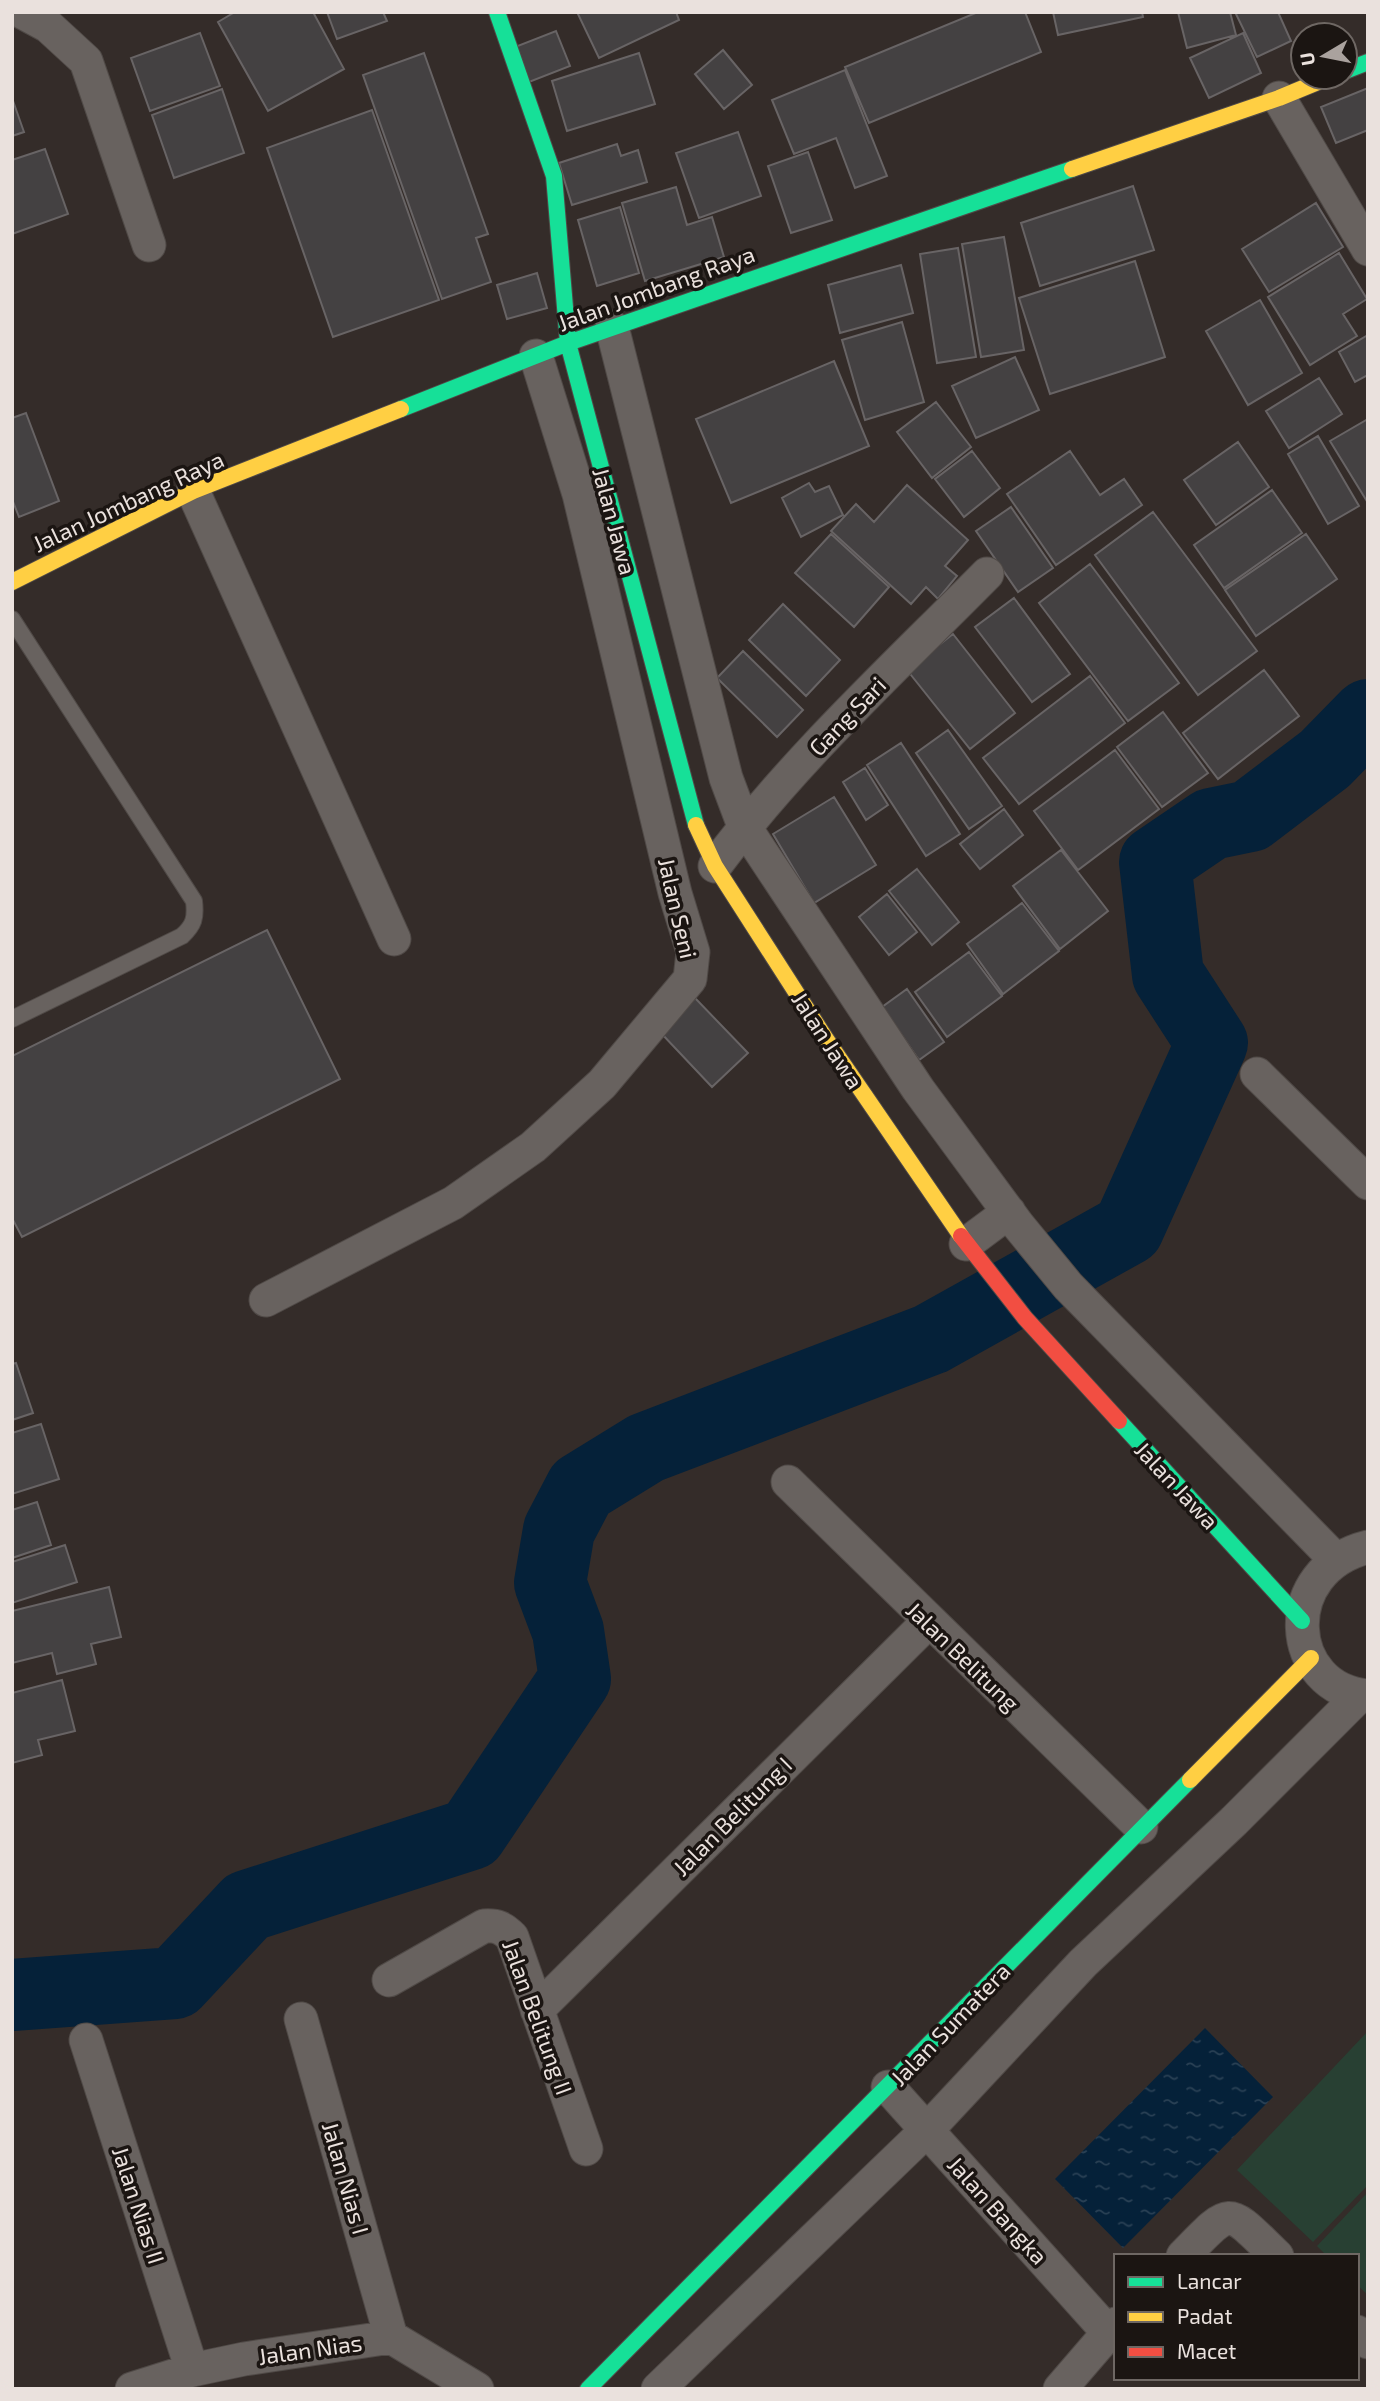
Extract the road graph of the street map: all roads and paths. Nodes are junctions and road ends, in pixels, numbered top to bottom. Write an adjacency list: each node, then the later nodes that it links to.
1 (22, 12): 5 (street)
2 (497, 12): 8 (street, Jalan Jawa)
3 (1296, 91): 4 (street, Jalan Jombang Raya)
4 (1279, 98): 6 (street); 7 (street, Jalan Jombang Raya)
5 (149, 245)
6 (1368, 249)
7 (612, 327): 8 (street, Jalan Jombang Raya); 14 (street, Jalan Jawa)
8 (568, 343): 9 (street, Jalan Jombang Raya); 15 (street, Jalan Jawa)
9 (536, 356): 10 (street, Jalan Jombang Raya); 22 (street, Jalan Seni)
10 (193, 491): 12 (street, Jalan Jombang Raya); 16 (street)
11 (987, 574): 14 (street, Gang Sari)
12 (12, 582)
13 (12, 619): 17 (lane)
14 (744, 826): 15 (street, Gang Sari); 20 (street, Jalan Jawa)
15 (715, 866): 21 (street, Jalan Jawa)
16 (394, 939)
17 (12, 1019)
18 (1257, 1074): 19 (street)
19 (1364, 1173)
20 (1014, 1219): 21 (street); 25 (street, Jalan Jawa)
21 (966, 1244): 26 (street, Jalan Jawa)
22 (266, 1300)
23 (788, 1482): 27 (street, Jalan Belitung)
24 (1368, 1547): 25 (street)
25 (1335, 1559): 26 (street)
26 (1302, 1621): 28 (street)
27 (928, 1622): 30 (street, Jalan Belitung); 32 (street, Jalan Belitung I)
28 (1311, 1658): 29 (street); 30 (street, Jalan Sumatera)
29 (1364, 1696): 36 (street)
30 (1141, 1827): 35 (street, Jalan Sumatera)
31 (389, 1980): 32 (street, Jalan Belitung II)
32 (537, 2010): 37 (street, Jalan Belitung II)
33 (301, 2019): 41 (street, Jalan Nias I)
34 (86, 2040): 43 (street, Jalan Nias II)
35 (888, 2087): 36 (street, Jalan Bangka); 47 (street, Jalan Sumatera)
36 (927, 2130): 40 (street, Jalan Bangka); 48 (street)
37 (586, 2149)
38 (1185, 2254): 39 (street)
39 (1275, 2254)
40 (1112, 2328): 49 (street, Jalan Bangka)
41 (391, 2337): 42 (street, Jalan Nias); 46 (street, Jalan Nias)
42 (244, 2359): 43 (street, Jalan Nias); 45 (street)
43 (192, 2370): 44 (street, Jalan Nias)
44 (132, 2389)
45 (225, 2389)
46 (477, 2389)
47 (588, 2389)
48 (658, 2389)
49 (1060, 2389)

